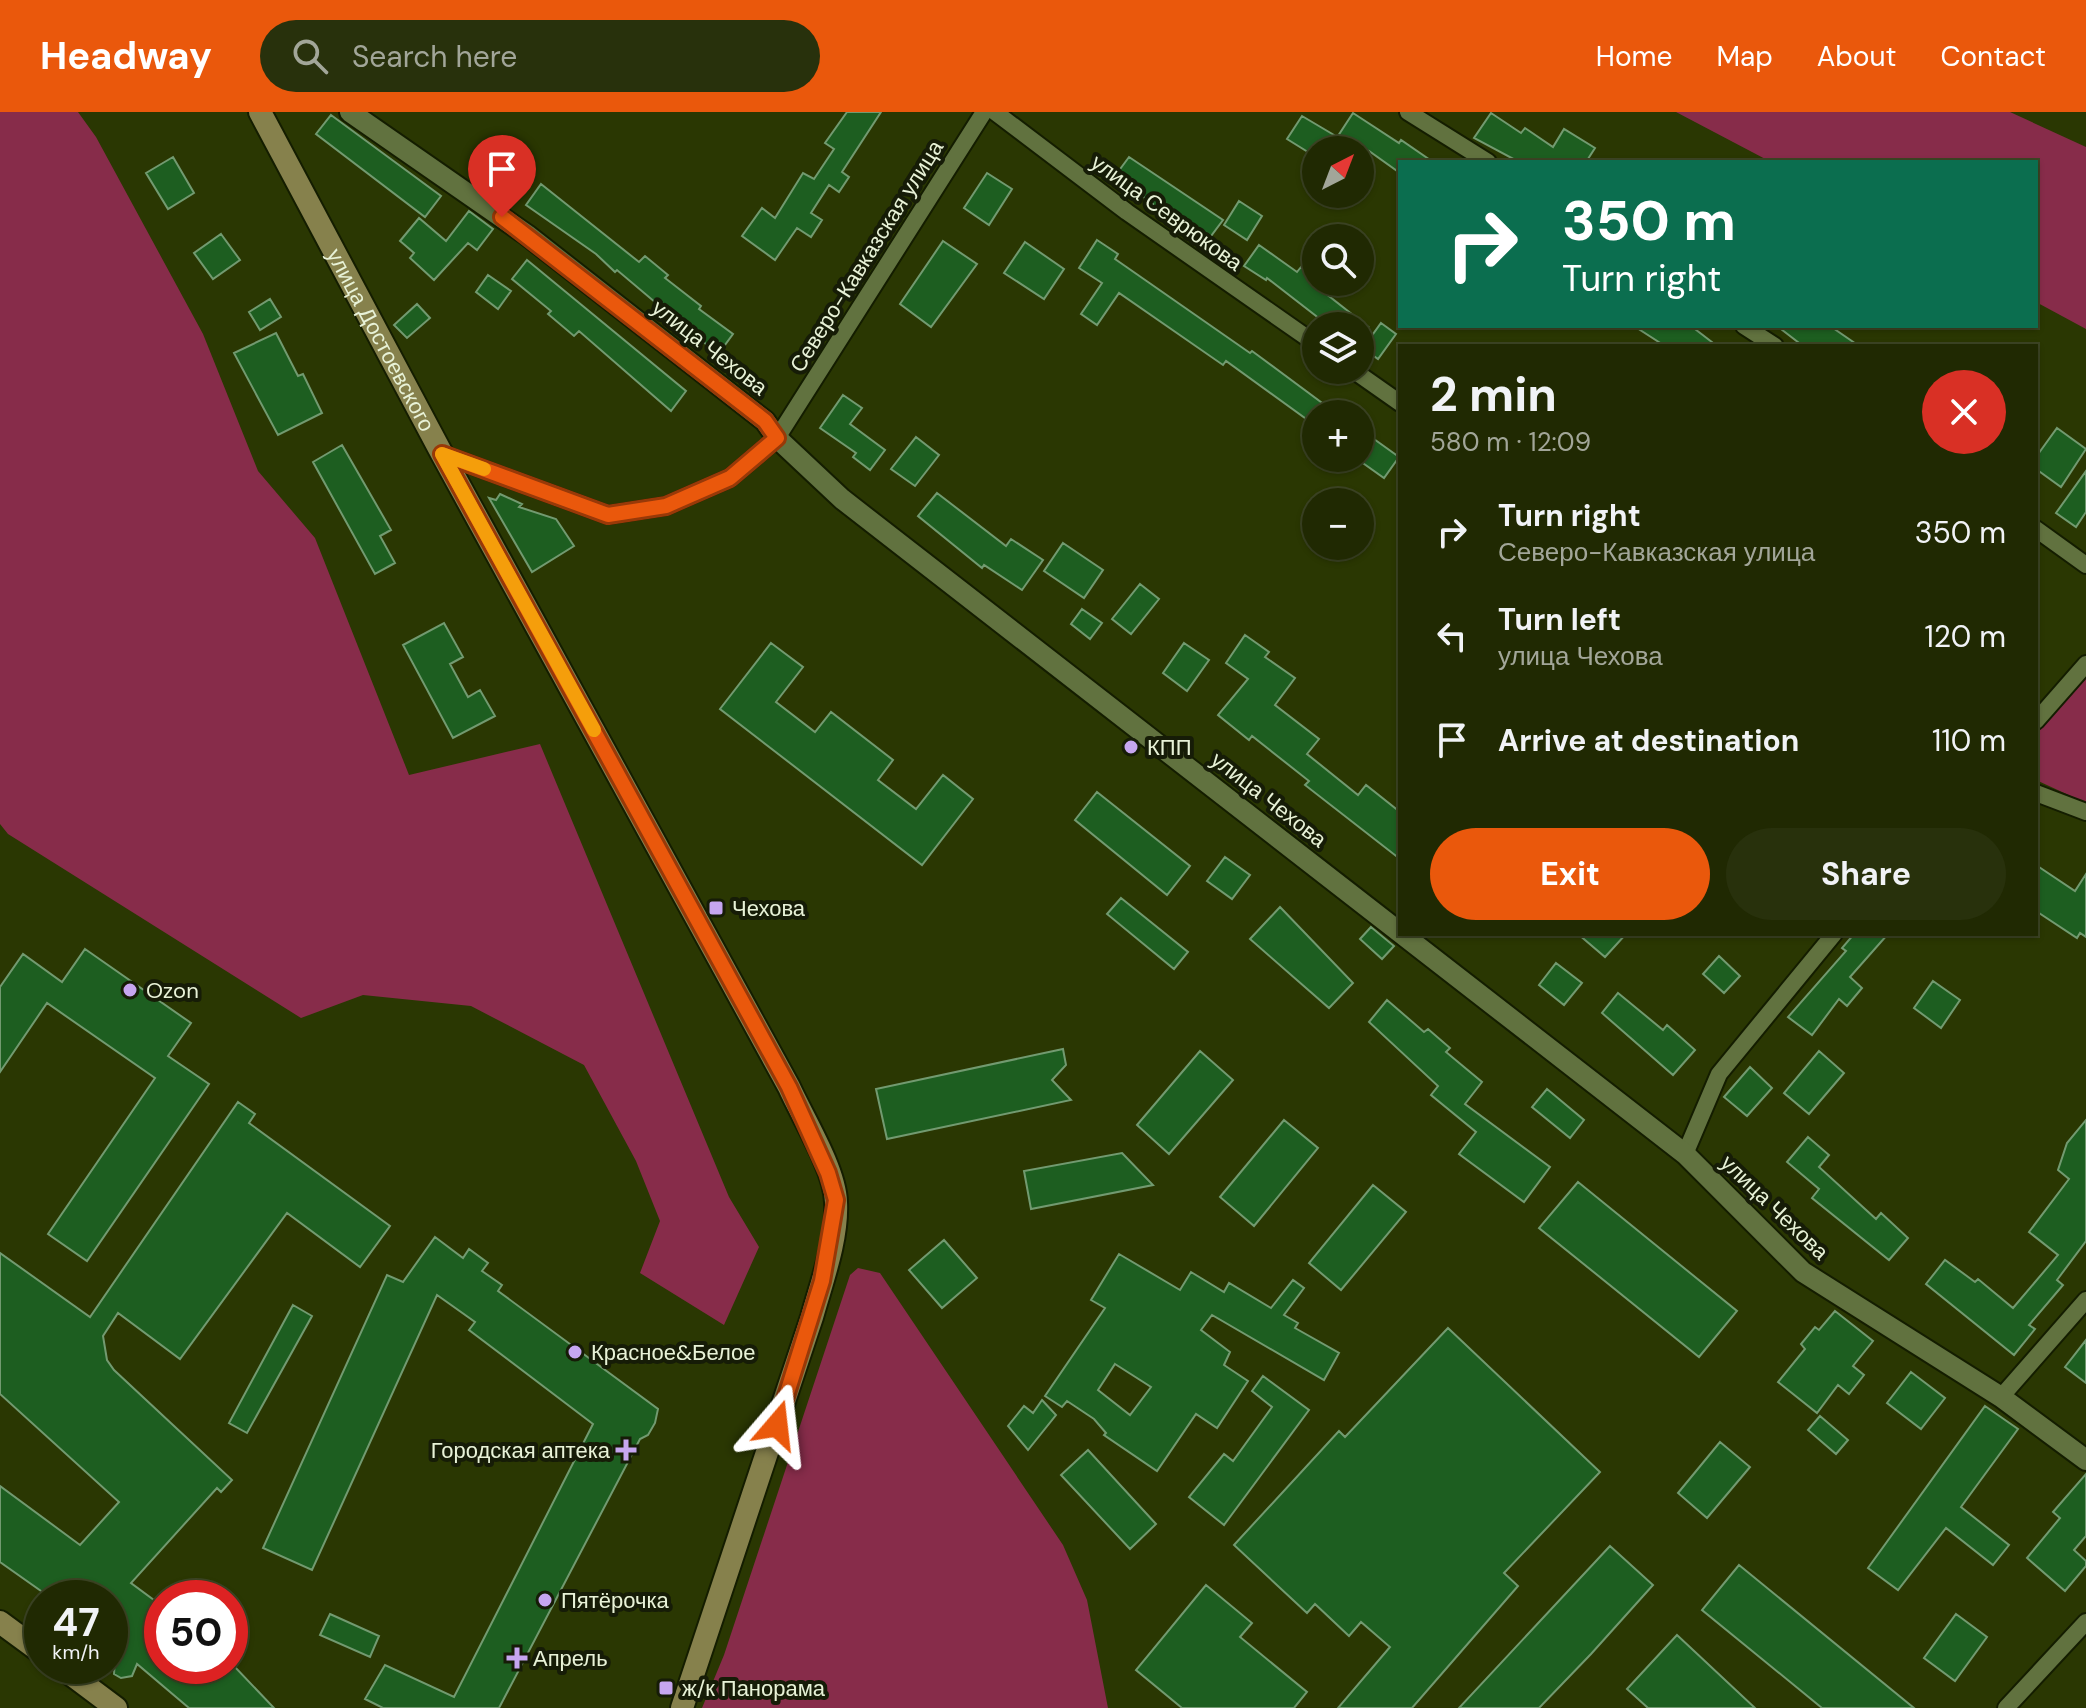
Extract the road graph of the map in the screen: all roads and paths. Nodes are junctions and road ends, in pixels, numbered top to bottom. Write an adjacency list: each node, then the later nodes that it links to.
1 (260, 112): 13 (main road, улица Достоевского)
2 (350, 112): 12 (street, улица Чехова)
3 (984, 112): 12 (street, Северо-Кавказская улица)
4 (995, 112): 8 (street, улица Севрюкова)
5 (1408, 112): 6 (street)
6 (1485, 160)
7 (1747, 328): 9 (street)
8 (1302, 334)
9 (1772, 344)
10 (1373, 384): 11 (street)
11 (1398, 402)
12 (777, 438): 13 (street, Северо-Кавказская улица); 20 (street, улица Чехова)
13 (442, 454): 32 (main road, улица Достоевского)
14 (2038, 530): 15 (street)
15 (2086, 565)
16 (2086, 664): 17 (street)
17 (2038, 719)
18 (2038, 794): 19 (street)
19 (2086, 812)
20 (1398, 931)
21 (1404, 936): 23 (street, улица Чехова)
22 (1832, 936): 23 (street)
23 (1685, 1154): 25 (street, улица Чехова)
24 (2086, 1300): 25 (street)
25 (2001, 1397): 26 (street, улица Чехова)
26 (2086, 1460)
27 (0, 1622): 29 (main road)
28 (2086, 1622): 33 (street)
29 (24, 1640)
30 (84, 1684): 31 (main road)
31 (116, 1708)
32 (682, 1708)
33 (2006, 1708)

